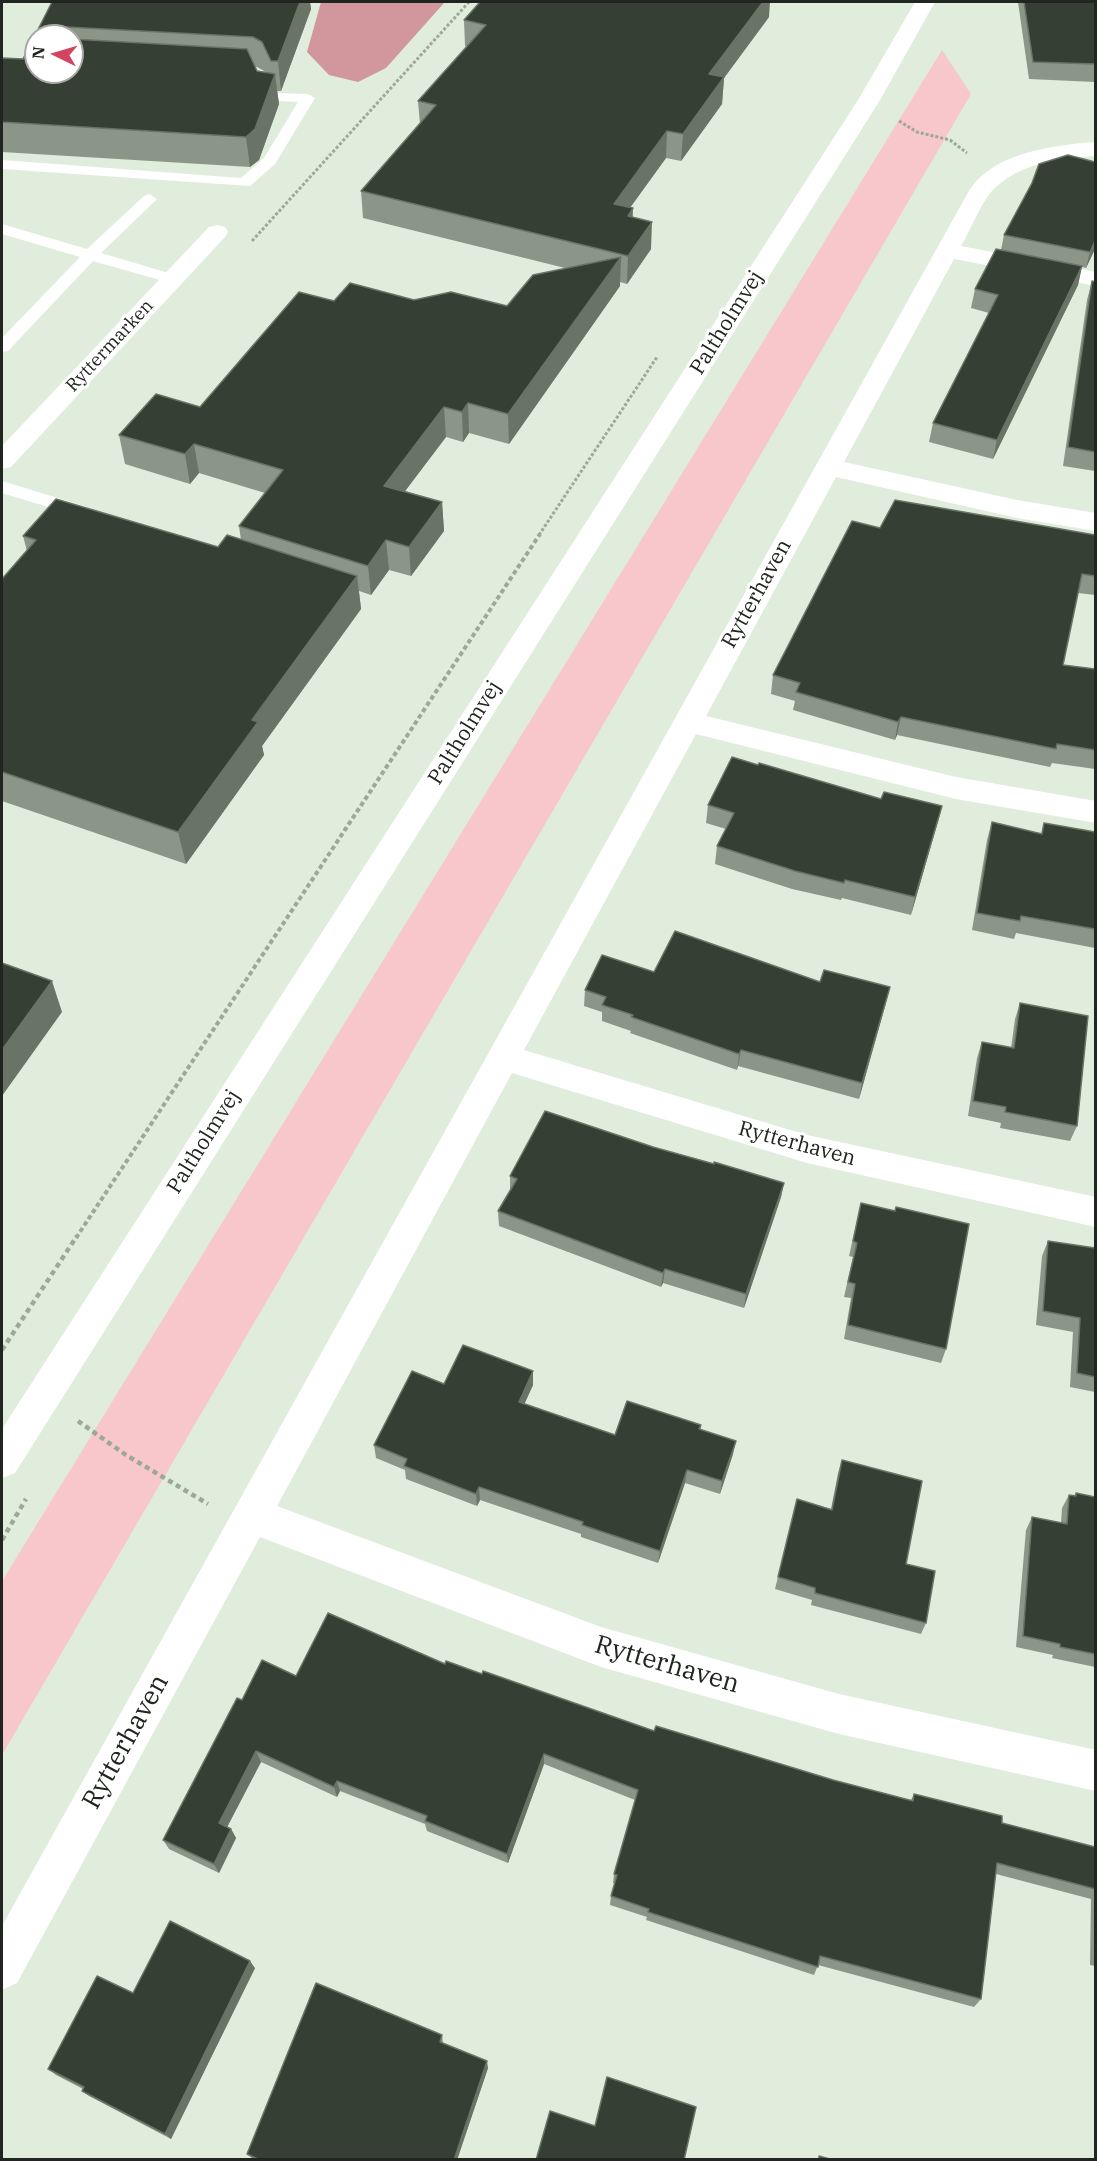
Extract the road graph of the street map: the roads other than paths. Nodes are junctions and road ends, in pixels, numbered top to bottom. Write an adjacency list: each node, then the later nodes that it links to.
1 (925, 2): 22 (street, Paltholmvej)
2 (245, 73): 4 (lane)
3 (1095, 149): 8 (street, Rytterhaven)
4 (2, 165)
5 (149, 199): 9 (lane)
6 (2, 229): 9 (lane)
7 (217, 232): 10 (street, Ryttermarken)
8 (947, 250): 11 (street); 14 (street, Rytterhaven)
9 (90, 255): 10 (lane); 12 (lane)
10 (172, 279): 13 (street, Ryttermarken)
11 (1095, 279)
12 (2, 347)
13 (2, 461)
14 (827, 467): 17 (street); 18 (street, Rytterhaven)
15 (2, 488): 16 (lane)
16 (98, 516)
17 (1095, 522)
18 (687, 722): 19 (street); 20 (street, Rytterhaven)
19 (1095, 812)
20 (503, 1057): 21 (street, Rytterhaven); 23 (street, Rytterhaven)
21 (1095, 1212)
22 (2, 1461)
23 (248, 1521): 24 (street, Rytterhaven); 25 (street, Rytterhaven)
24 (1095, 1771)
25 (2, 1968)

